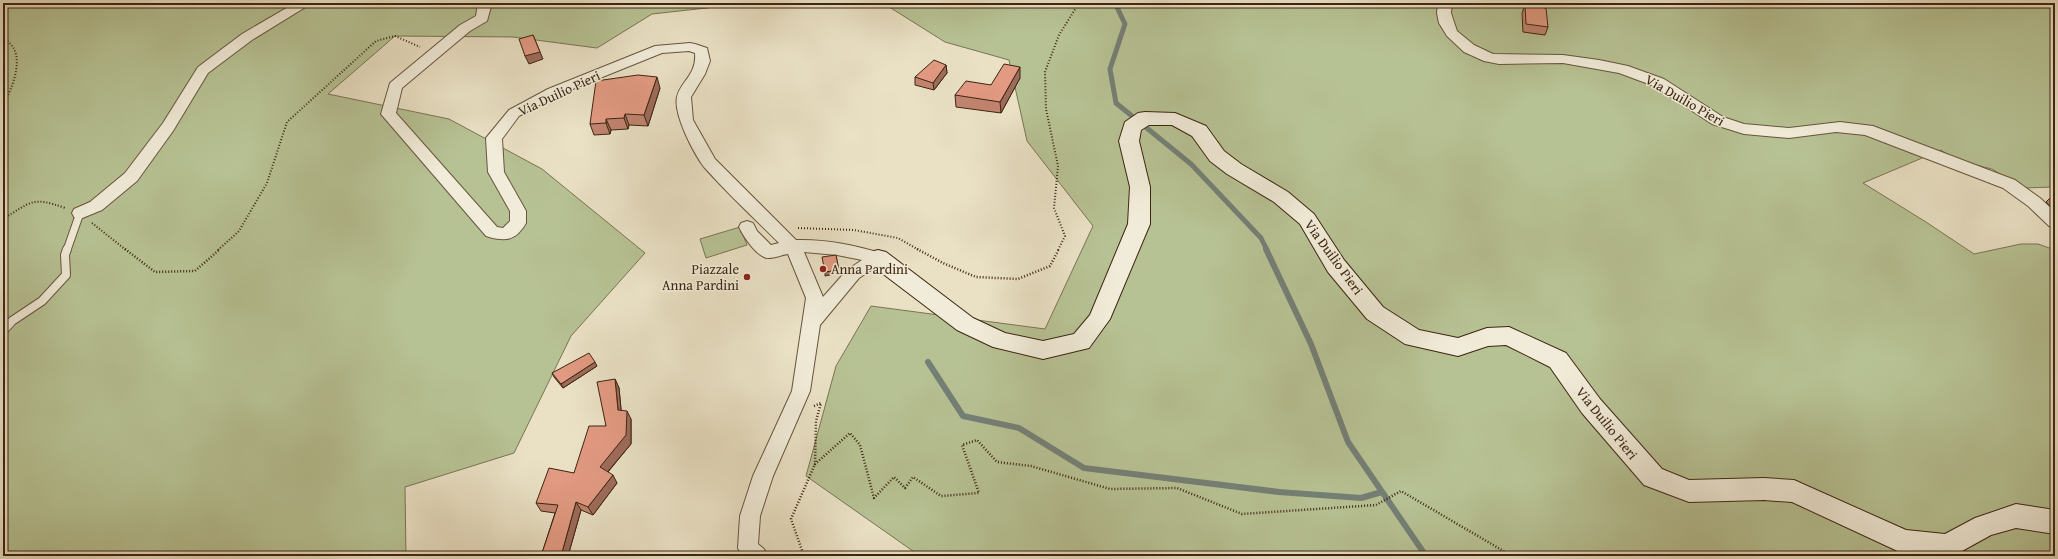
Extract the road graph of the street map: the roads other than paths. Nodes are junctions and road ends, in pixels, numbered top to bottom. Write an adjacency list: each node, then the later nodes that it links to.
1 (305, 3): 4 (street)
2 (485, 3): 7 (street, Via Duilio Pieri)
3 (1445, 3): 5 (street, Via Duilio Pieri)
4 (80, 213): 10 (lane)
5 (2055, 222)
6 (747, 227): 7 (street)
7 (793, 247): 8 (street, Via Duilio Pieri); 9 (street, Via Duilio Pieri)
8 (878, 258): 9 (street); 11 (street, Via Duilio Pieri)
9 (811, 323): 12 (street)
10 (3, 331)
11 (2055, 522)
12 (757, 556)

